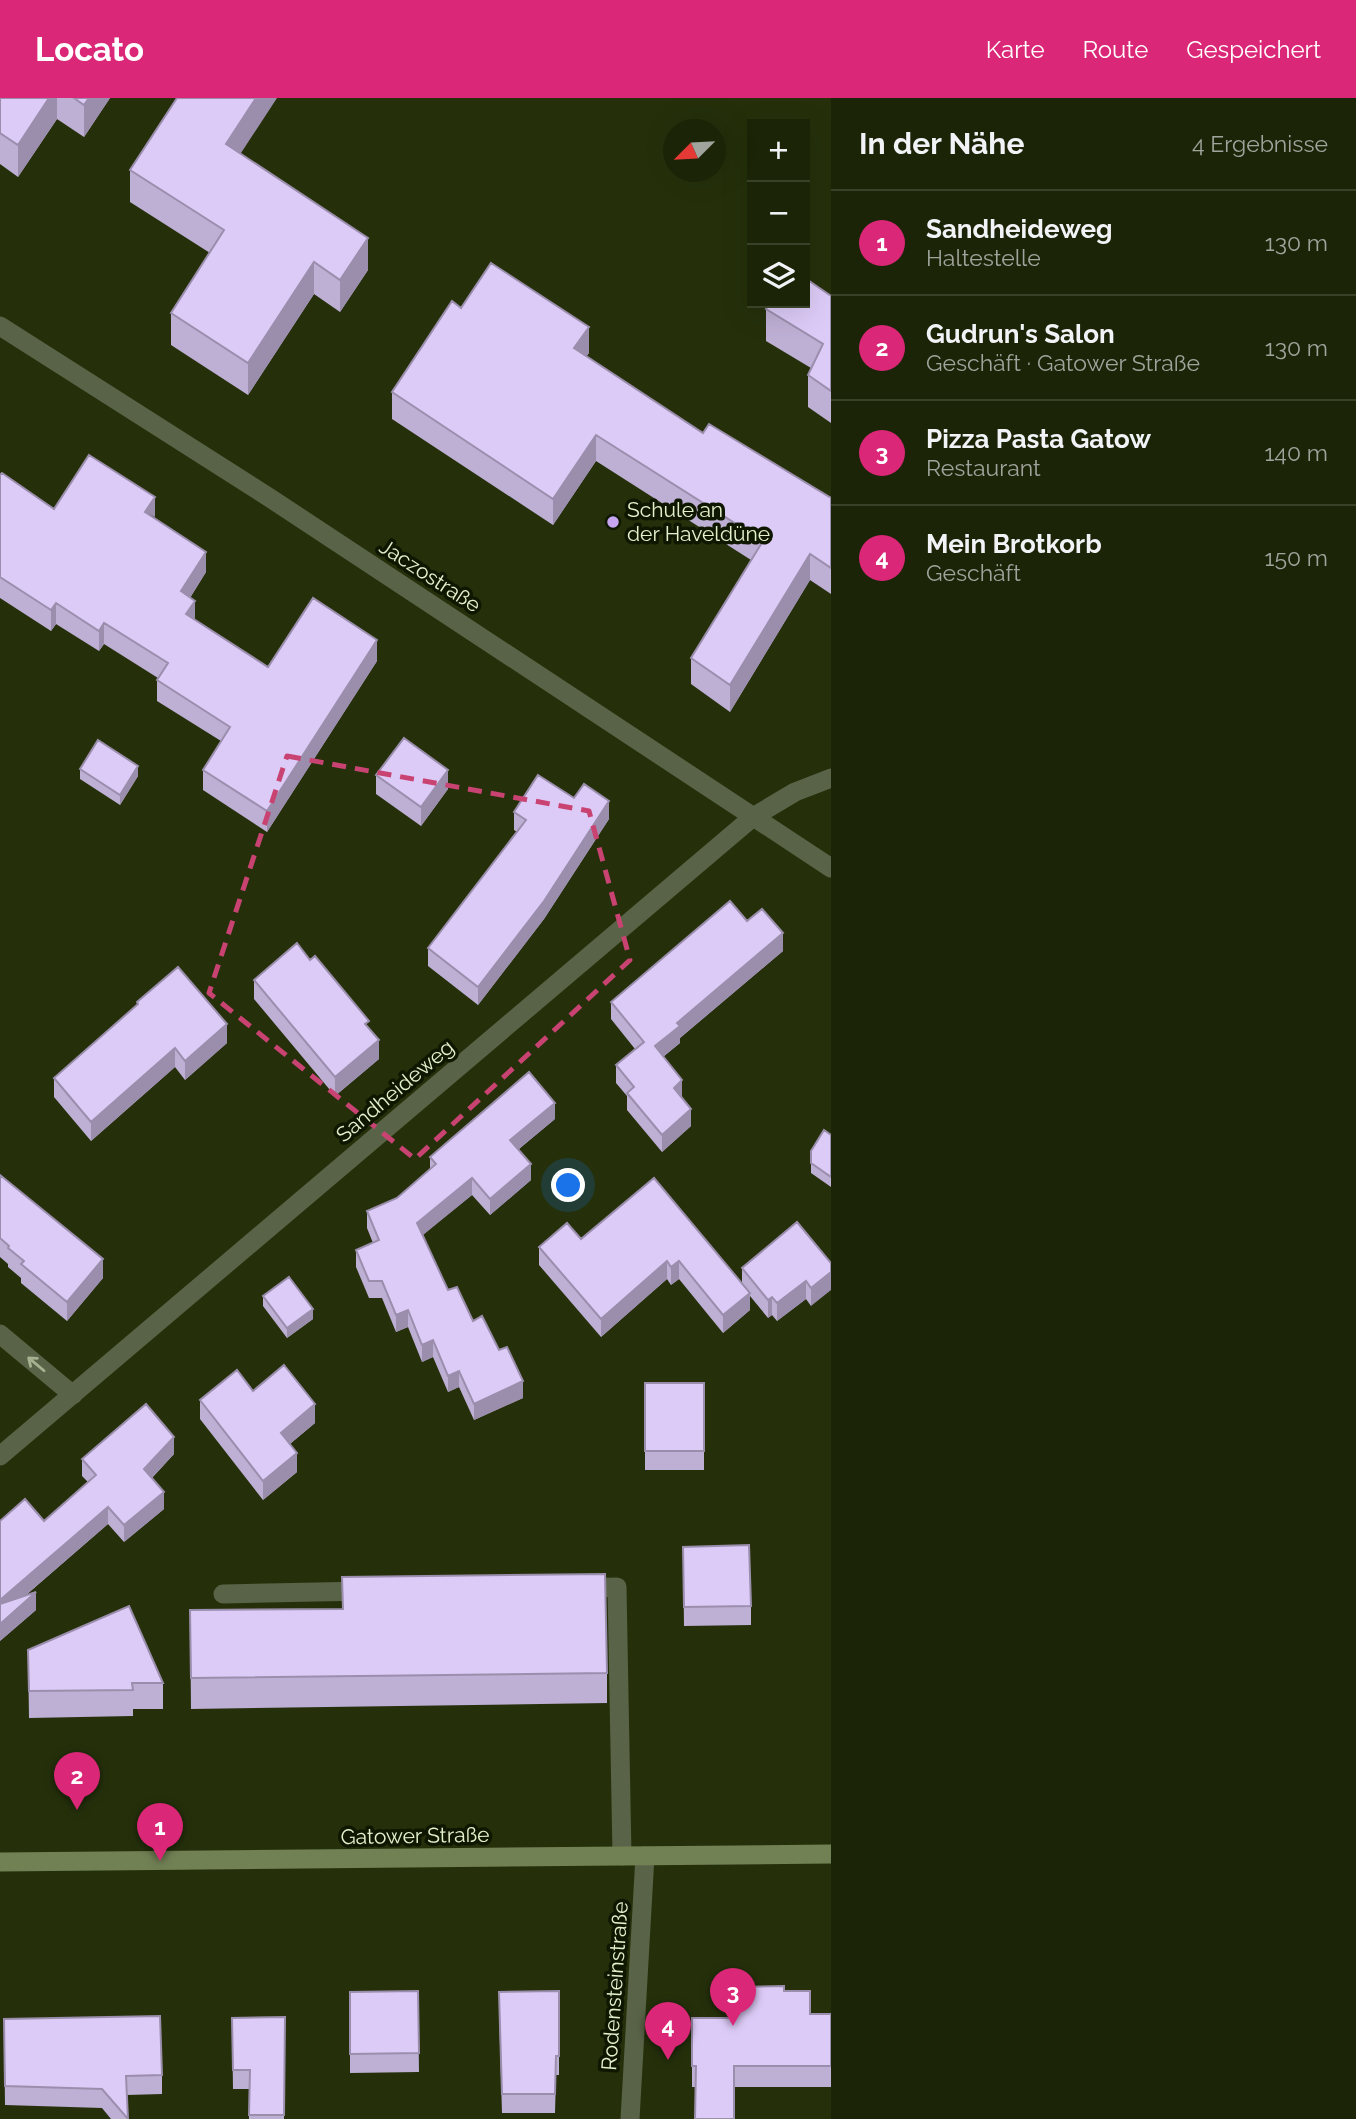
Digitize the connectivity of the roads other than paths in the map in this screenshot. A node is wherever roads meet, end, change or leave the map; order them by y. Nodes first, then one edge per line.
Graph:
1 (0, 326) edge
2 (831, 778) edge
3 (753, 817) junction
4 (831, 869) edge
5 (0, 1334) edge
6 (73, 1395) junction
7 (0, 1456) edge
8 (563, 1588) edge
9 (386, 1591) edge
10 (223, 1594) dead end
11 (831, 1854) edge
12 (622, 1856) junction
13 (645, 1856) junction
14 (0, 1862) edge
15 (629, 2119) edge

1 - 3 street, Jaczostraße
2 - 3 street, Sandheideweg
3 - 4 street, Jaczostraße
3 - 6 street, Sandheideweg
6 -> 5 street
6 - 7 street, Sandheideweg
8 - 12 street
9 - 10 street
11 - 13 main road, Gatower Straße
12 - 13 main road, Gatower Straße
12 - 14 main road, Gatower Straße
13 - 15 street, Rodensteinstraße

